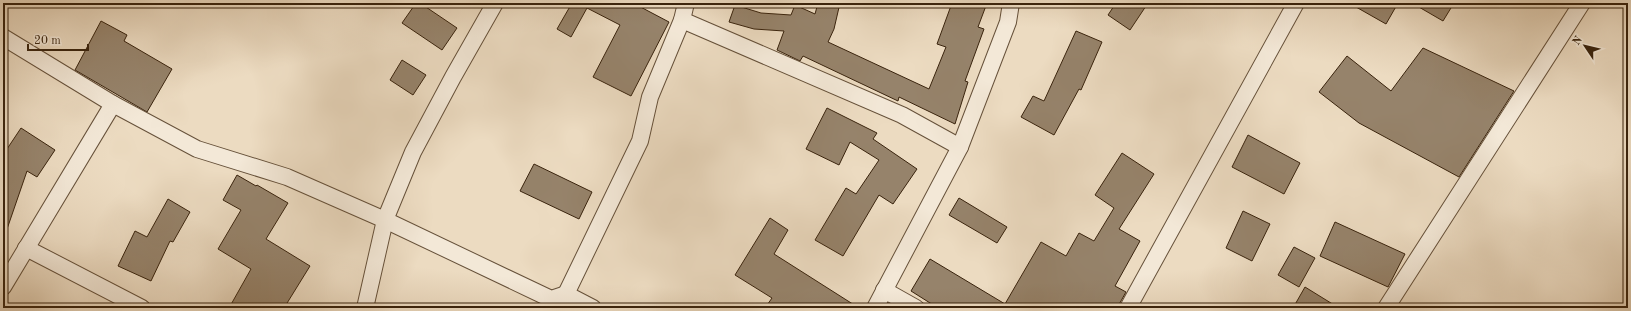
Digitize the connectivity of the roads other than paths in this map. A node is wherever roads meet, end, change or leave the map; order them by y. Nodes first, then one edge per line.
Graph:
1 (495, 3) edge
2 (686, 3) edge
3 (1011, 3) edge
4 (1296, 3) edge
5 (1582, 3) edge
6 (682, 20) junction
7 (3, 37) edge
8 (113, 104) junction
9 (960, 147) junction
10 (385, 220) junction
11 (26, 248) junction
12 (3, 287) edge
13 (884, 290) junction
14 (564, 301) edge
15 (142, 308) edge
16 (365, 308) edge
17 (593, 308) edge
18 (875, 308) edge
19 (916, 308) edge
20 (1128, 308) edge
21 (1386, 308) edge

1 - 10 street
2 - 6 street
3 - 9 street
4 - 20 street
5 - 21 street
6 - 9 street
6 - 14 street
7 - 8 street
8 - 10 street
8 - 11 street
9 - 13 street
10 - 14 street
10 - 16 street
11 - 12 street
11 - 15 street
13 - 18 street
13 - 19 street
14 - 17 street

